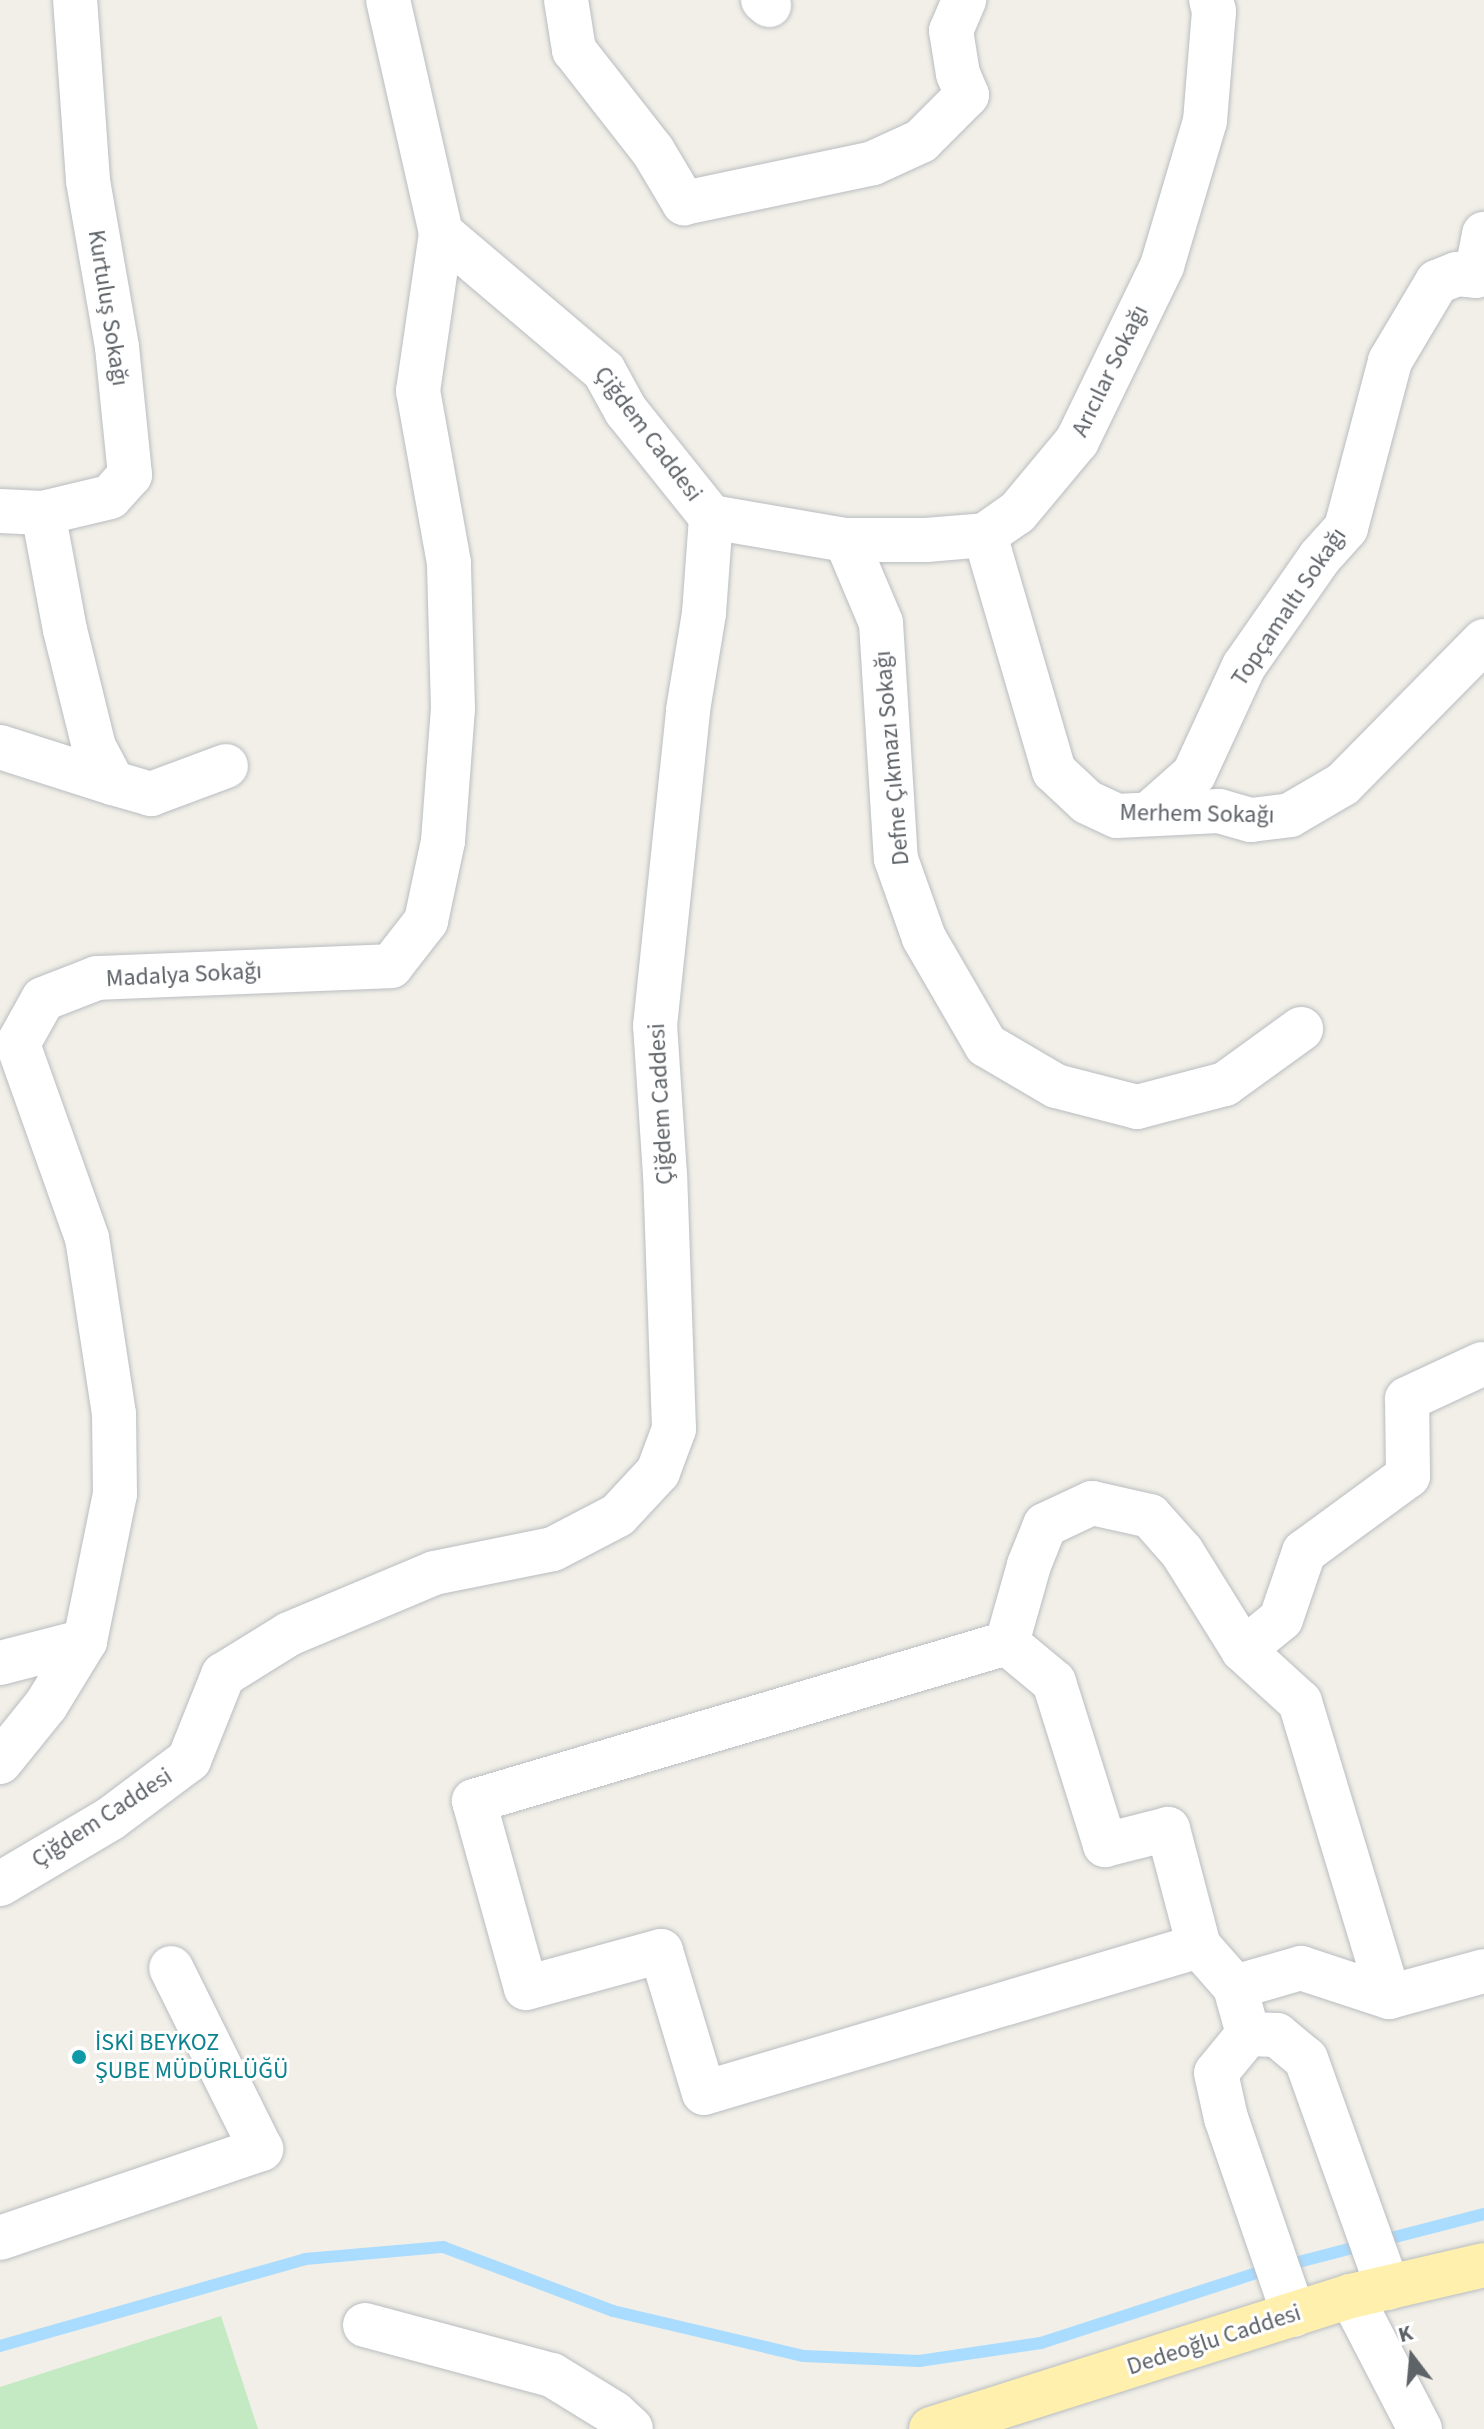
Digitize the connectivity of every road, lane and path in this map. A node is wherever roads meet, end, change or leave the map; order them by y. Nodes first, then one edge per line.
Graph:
1 (75, 0) edge
2 (388, 0) edge
3 (566, 0) edge
4 (964, 0) edge
5 (1211, 0) edge
6 (441, 233) junction
7 (1484, 234) edge
8 (0, 511) edge
9 (43, 513) junction
10 (711, 517) junction
11 (985, 535) junction
12 (846, 540) junction
13 (1484, 641) edge
14 (0, 747) edge
15 (226, 766) dead end
16 (113, 783) junction
17 (1149, 814) junction
18 (1301, 1029) dead end
19 (9, 1039) edge
20 (1482, 1364) dead end
21 (85, 1641) junction
22 (1007, 1643) junction
23 (1243, 1650) junction
24 (0, 1663) edge
25 (0, 1762) edge
26 (0, 1884) edge
27 (1199, 1946) junction
28 (171, 1968) dead end
29 (1484, 1971) edge
30 (1235, 1987) junction
31 (1389, 1997) junction
32 (1248, 2034) junction
33 (0, 2238) edge
34 (1484, 2265) edge
35 (1373, 2285) junction
36 (1291, 2304) junction
37 (365, 2325) dead end
38 (940, 2428) edge
39 (631, 2429) edge
40 (1420, 2429) edge

1 - 9 street, Kurtuluş Sokağı
2 - 6 street
3 - 4 street
5 - 11 street, Arıcılar Sokağı
6 - 10 street, Çiğdem Caddesi
6 - 19 street, Madalya Sokağı
7 - 17 street, Topçamaltı Sokağı
8 - 9 street, Kurtuluş Sokağı
9 - 16 street
10 - 12 street
10 - 26 street, Çiğdem Caddesi
11 - 12 street
11 - 17 street, Merhem Sokağı
12 - 18 street, Defne Çıkmazı Sokağı
13 - 17 street, Merhem Sokağı
14 - 16 street
15 - 16 street
19 - 21 street, Madalya Sokağı
20 - 23 street
21 - 24 street
21 - 25 street, Madalya Sokağı
22 - 23 street
22 - 27 street
22 - 27 street
23 - 31 street
27 - 30 street
28 - 33 street
29 - 31 street
30 - 31 street
30 - 32 street
32 - 35 street
32 - 36 street
34 - 35 main road, Dedeoğlu Caddesi
35 - 36 main road, Dedeoğlu Caddesi
35 - 40 street
36 - 38 main road, Dedeoğlu Caddesi
37 - 39 street

